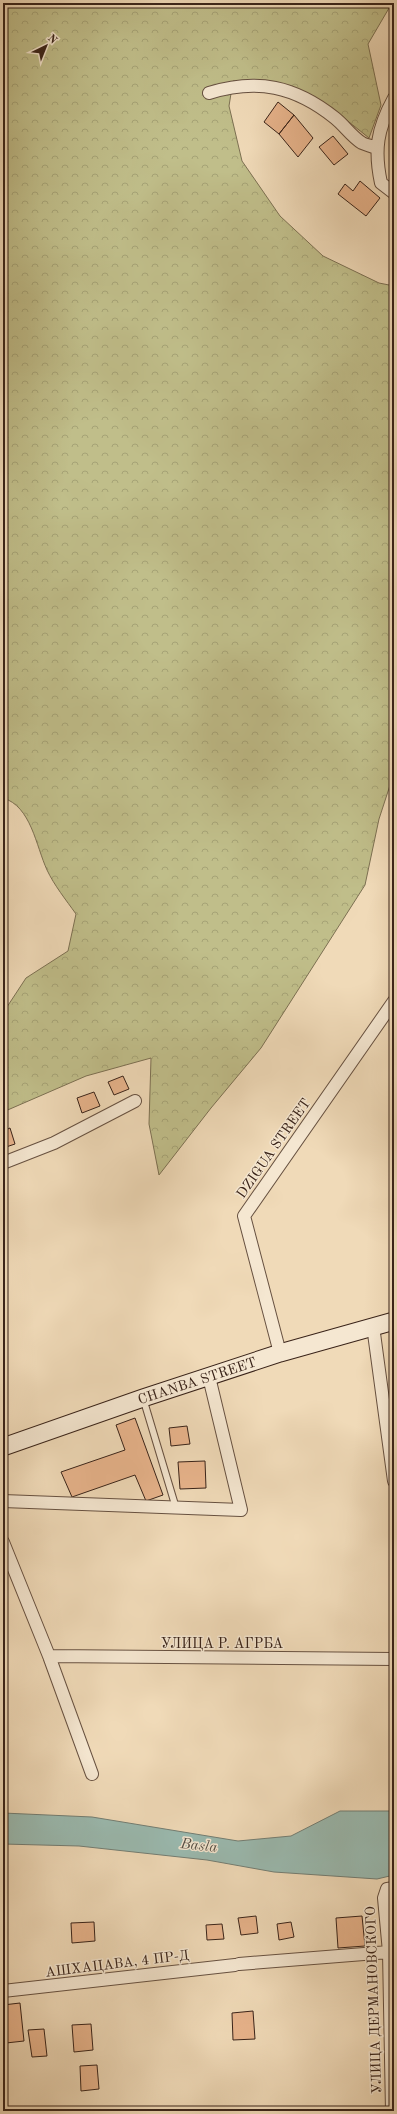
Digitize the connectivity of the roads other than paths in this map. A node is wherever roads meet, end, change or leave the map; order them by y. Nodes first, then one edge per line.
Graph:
1 (208, 93) dead end
2 (394, 98) edge
3 (376, 148) junction
4 (394, 193) edge
5 (394, 1001) edge
6 (135, 1101) dead end
7 (3, 1163) edge
8 (394, 1321) edge
9 (373, 1326) junction
10 (280, 1353) junction
11 (208, 1377) junction
12 (143, 1398) junction
13 (3, 1447) edge
14 (394, 1481) edge
15 (3, 1501) edge
16 (176, 1508) junction
17 (3, 1542) edge
18 (49, 1656) junction
19 (394, 1659) edge
20 (92, 1774) dead end
21 (391, 1888) edge
22 (389, 1952) junction
23 (3, 1991) edge
24 (392, 2010) edge
25 (392, 2111) edge

1 - 3 street
2 - 3 street
3 - 4 street
5 - 10 street, DZIGUA STREET
6 - 7 street
8 - 9 street, CHANBA STREET
9 - 10 street, CHANBA STREET
9 - 14 street
10 - 11 street, CHANBA STREET
11 - 12 street, CHANBA STREET
11 - 16 street
12 - 13 street, CHANBA STREET
12 - 16 lane
15 - 16 street
17 - 18 street
18 - 19 street, УЛИЦА Р. АГРБА
18 - 20 street
21 - 22 street, УЛИЦА ДЕРМАНОВСКОГО
22 - 23 street, АШХАЦАВА, 4 ПР-Д
22 - 24 street, УЛИЦА ДЕРМАНОВСКОГО
24 - 25 street, УЛИЦА ДЕРМАНОВСКОГО

